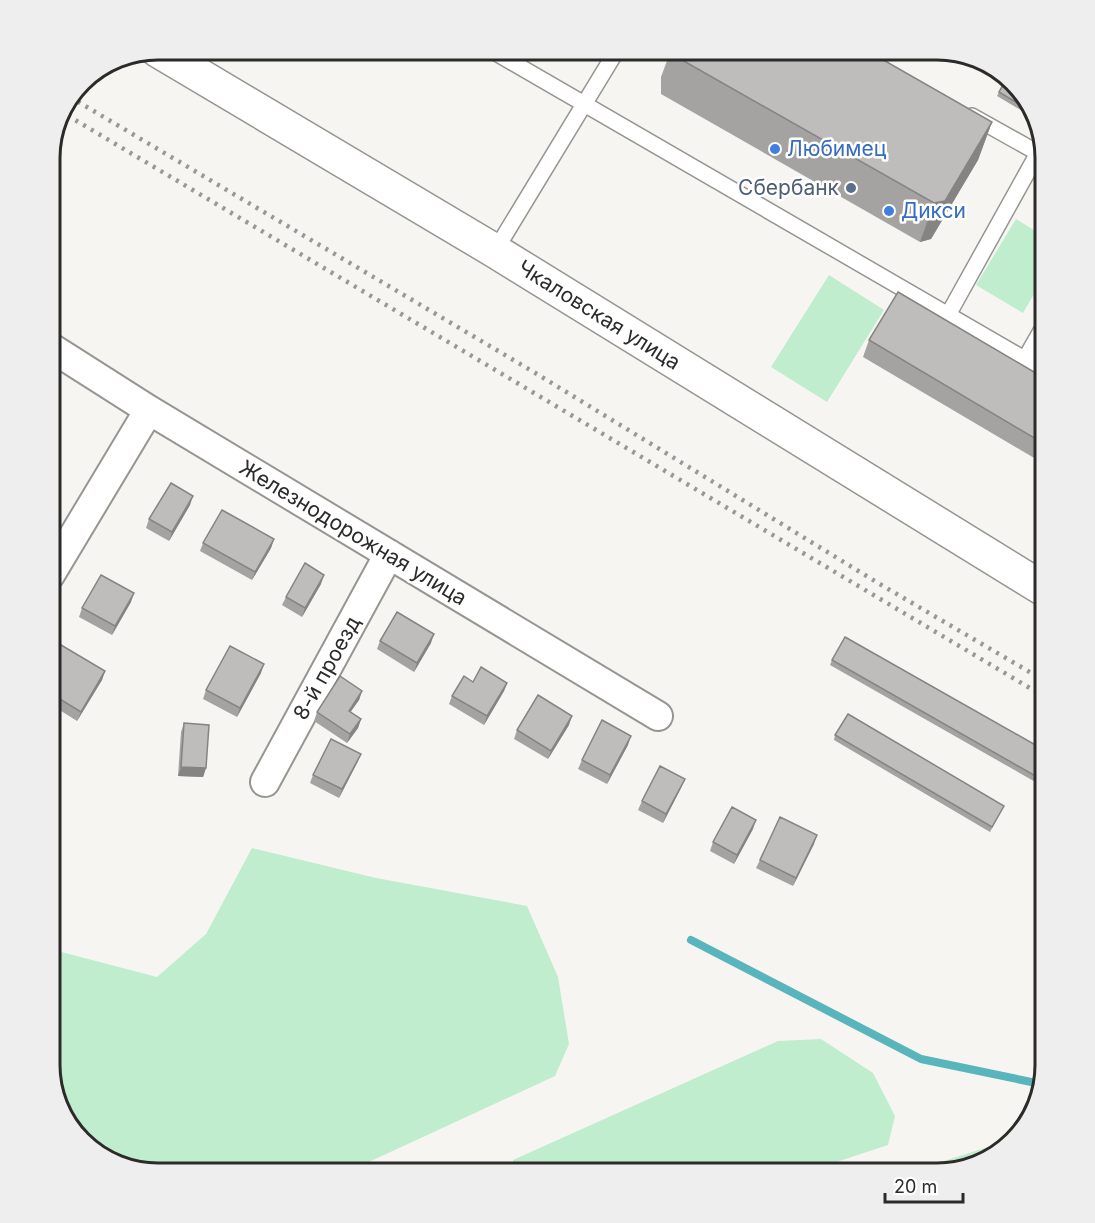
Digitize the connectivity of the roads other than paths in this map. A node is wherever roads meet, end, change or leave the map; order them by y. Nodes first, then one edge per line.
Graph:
1 (175, 60) edge
2 (508, 60) edge
3 (611, 60) edge
4 (585, 105) junction
5 (962, 110) edge
6 (1034, 151) edge
7 (1035, 167) edge
8 (495, 251) junction
9 (948, 315) junction
10 (1035, 342) edge
11 (60, 354) edge
12 (1025, 359) junction
13 (1035, 365) edge
14 (148, 410) junction
15 (389, 554) junction
16 (60, 559) edge
17 (1035, 584) edge
18 (658, 716) dead end
19 (266, 782) dead end

1 - 8 street, Чкаловская улица
2 - 4 lane
3 - 4 lane
4 - 8 lane
4 - 9 lane
5 - 6 lane
7 - 9 lane
8 - 17 street, Чкаловская улица
9 - 12 lane
10 - 12 lane
11 - 14 street, Железнодорожная улица
12 - 13 lane
14 - 15 street, Железнодорожная улица
14 - 16 street
15 - 18 street, Железнодорожная улица
15 - 19 street, 8-й проезд

